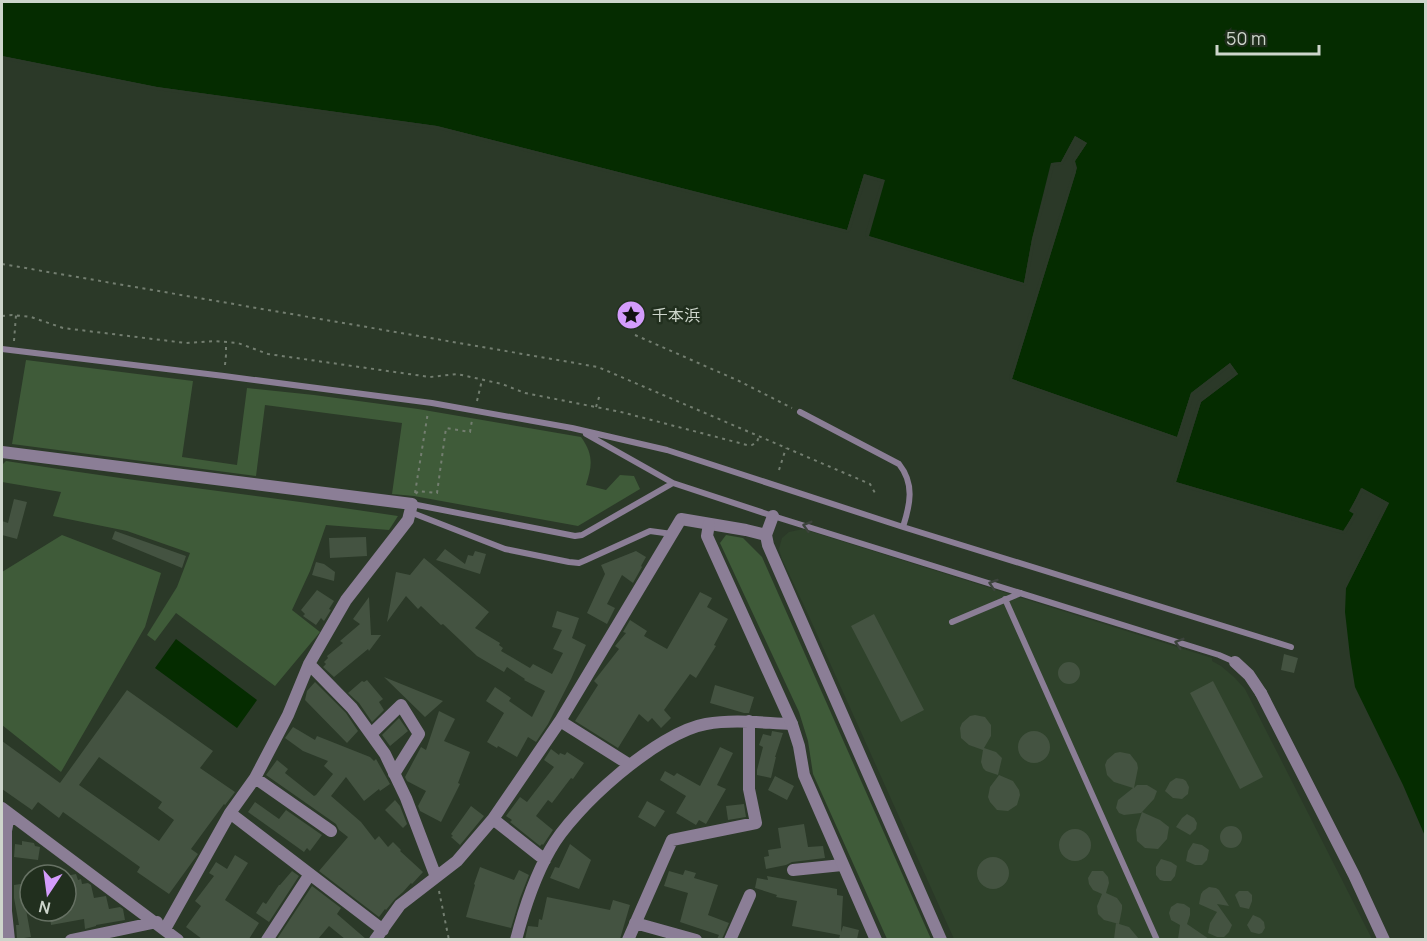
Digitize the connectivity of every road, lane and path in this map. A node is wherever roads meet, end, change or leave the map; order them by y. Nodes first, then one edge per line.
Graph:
1 (2, 264) edge
2 (2, 315) edge
3 (16, 315) junction
4 (635, 335) dead end
5 (14, 341) dead end
6 (226, 342) junction
7 (2, 349) edge
8 (224, 368) dead end
9 (482, 379) junction
10 (600, 394) dead end
11 (477, 401) dead end
12 (429, 403) junction
13 (596, 407) junction
14 (800, 412) joint
15 (473, 418) dead end
16 (572, 428) junction
17 (759, 436) junction
18 (786, 448) junction
19 (2, 452) edge
20 (779, 470) dead end
21 (673, 483) junction
22 (875, 493) dead end
23 (411, 508) junction
24 (773, 516) junction
25 (709, 524) junction
26 (903, 527) junction
27 (672, 534) junction
28 (766, 535) junction
29 (1021, 593) junction
30 (1005, 599) junction
31 (952, 622) dead end
32 (1291, 647) dead end
33 (1235, 662) joint
34 (309, 664) junction
35 (749, 721) junction
36 (560, 722) junction
37 (792, 724) junction
38 (371, 734) junction
39 (630, 765) junction
40 (394, 774) junction
41 (255, 778) junction
42 (5, 811) edge
43 (230, 813) junction
44 (493, 819) junction
45 (4, 831) edge
46 (331, 831) dead end
47 (545, 860) junction
48 (842, 865) junction
49 (793, 870) dead end
50 (310, 874) junction
51 (436, 877) junction
52 (750, 895) dead end
53 (4, 911) edge
54 (635, 923) junction
55 (169, 933) edge
56 (379, 935) edge
57 (9, 939) edge
58 (71, 939) edge
59 (267, 939) edge
60 (449, 939) edge
61 (516, 939) edge
62 (628, 939) edge
63 (696, 939) edge
64 (730, 939) edge
65 (876, 939) edge
66 (941, 939) edge
67 (1157, 939) edge
68 (1384, 939) edge

1 - 17 path
2 - 3 path
3 - 5 path
3 - 6 path
4 - 14 path
6 - 8 path
6 - 9 path
7 - 12 lane
9 - 11 path
9 - 13 path
10 - 13 path
12 - 15 path
12 - 16 lane
13 - 17 path
14 - 26 lane
16 - 21 lane
16 - 26 lane
17 - 18 path
18 - 20 path
18 - 22 path
19 - 23 street
21 - 23 lane
21 - 24 lane
23 - 27 lane
23 - 34 street
24 - 28 street
29 -> 24 lane
25 - 27 street
25 - 28 street
25 - 37 street
26 - 32 lane
27 - 36 street
28 - 66 street
29 - 30 lane
33 -> 29 lane
30 - 31 lane
30 - 67 lane
33 - 68 street
34 - 38 street
34 - 41 street
35 - 37 street
35 - 39 street
35 - 54 street
36 - 39 street
36 - 44 street
37 - 48 street
38 - 40 street
38 - 40 street
39 - 47 street
40 - 51 street
41 - 43 street
41 - 46 street
42 - 45 street
42 - 55 street
43 - 50 street
43 - 55 street
44 - 47 street
44 - 51 street
45 - 53 street
47 - 61 street
48 - 49 street
48 - 65 street
50 - 56 street
50 - 59 street
51 - 56 street
51 - 60 path
52 - 64 street
53 - 57 street
54 - 62 street
54 - 63 street
55 - 58 street

